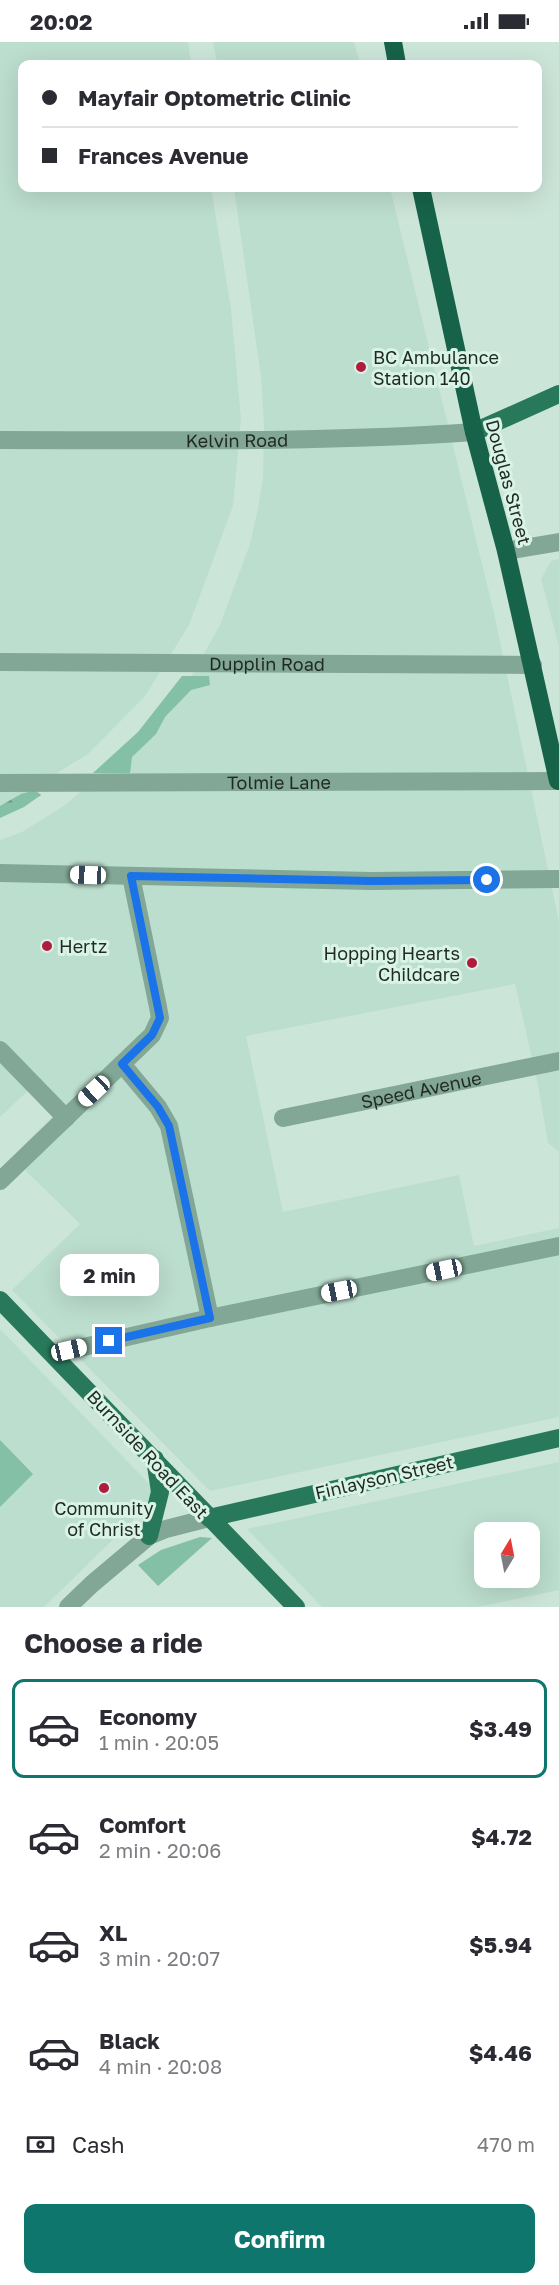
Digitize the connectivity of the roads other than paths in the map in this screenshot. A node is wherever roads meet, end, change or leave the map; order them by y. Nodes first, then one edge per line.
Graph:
1 (393, 42) edge
2 (396, 60) edge
3 (423, 192) edge
4 (559, 394) edge
5 (474, 432) junction
6 (0, 440) edge
7 (559, 542) edge
8 (506, 551) junction
9 (0, 662) edge
10 (533, 665) junction
11 (0, 783) edge
12 (559, 783) edge
13 (0, 873) edge
14 (131, 876) junction
15 (559, 879) edge
16 (0, 1050) edge
17 (559, 1061) edge
18 (122, 1064) junction
19 (66, 1118) junction
20 (283, 1118) dead end
21 (0, 1181) edge
22 (559, 1246) edge
23 (0, 1300) edge
24 (210, 1318) junction
25 (53, 1354) junction
26 (559, 1438) edge
27 (155, 1459) junction
28 (209, 1518) junction
29 (149, 1536) junction
30 (68, 1607) edge
31 (296, 1607) edge

1 - 2 highway
3 - 5 highway, Douglas Street
4 - 5 main road
5 - 6 street, Kelvin Road
5 - 8 highway, Douglas Street
7 - 8 street
8 - 10 highway, Douglas Street
9 - 10 street, Dupplin Road
10 - 12 highway, Douglas Street
11 - 12 street, Tolmie Lane
13 - 14 street
14 - 15 street
14 - 18 street
16 - 19 street
17 - 20 street, Speed Avenue
18 - 19 street
18 - 24 street
19 - 21 street
22 - 24 street
23 - 25 main road, Burnside Road East
24 - 25 street
25 - 27 main road, Burnside Road East
26 - 28 main road, Finlayson Street
27 - 28 main road, Burnside Road East
27 - 29 main road
28 - 29 street
28 - 31 main road, Burnside Road East
29 - 30 street

